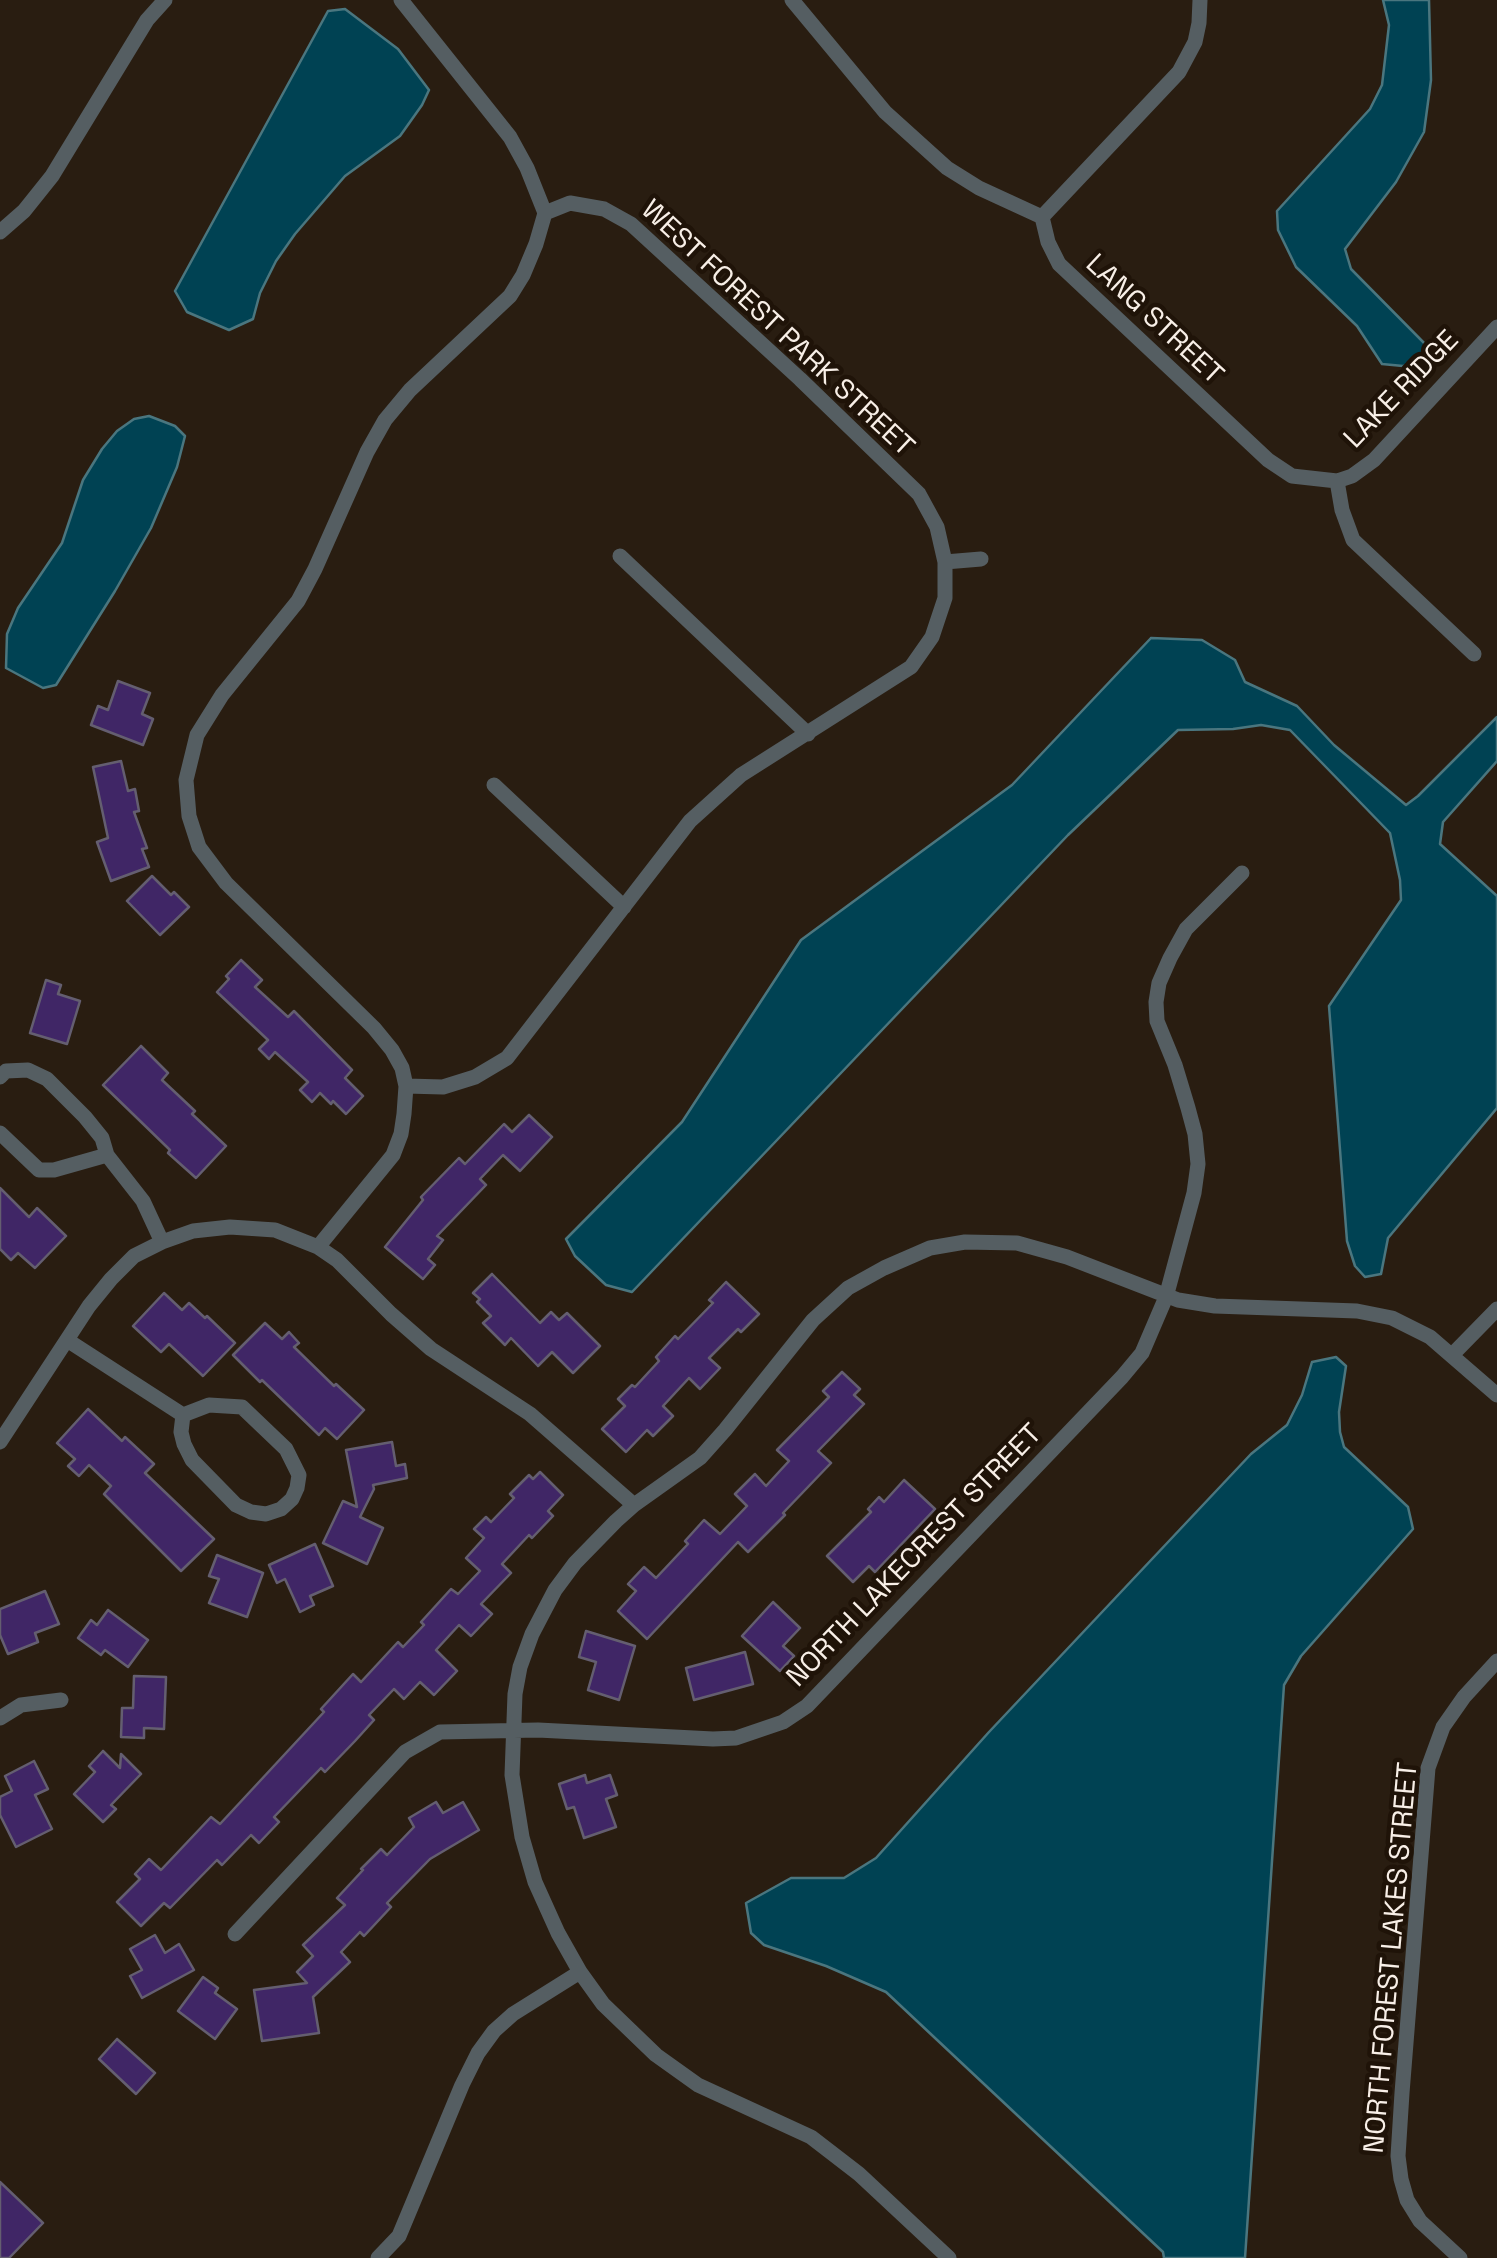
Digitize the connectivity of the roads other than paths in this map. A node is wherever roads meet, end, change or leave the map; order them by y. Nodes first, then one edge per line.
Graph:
1 (164, 0) edge
2 (400, 0) edge
3 (792, 0) edge
4 (1200, 0) edge
5 (545, 213) junction
6 (1042, 217) junction
7 (0, 232) edge
8 (1497, 328) edge
9 (1338, 481) junction
10 (620, 556) dead end
11 (981, 559) dead end
12 (944, 562) junction
13 (1474, 654) dead end
14 (808, 734) junction
15 (494, 785) dead end
16 (1242, 872) dead end
17 (624, 907) junction
18 (0, 1077) edge
19 (406, 1086) junction
20 (0, 1133) edge
21 (107, 1155) junction
22 (162, 1242) junction
23 (318, 1247) junction
24 (1166, 1297) junction
25 (1497, 1309) edge
26 (67, 1340) junction
27 (1453, 1354) junction
28 (1497, 1395) edge
29 (183, 1415) junction
30 (0, 1442) edge
31 (634, 1505) junction
32 (1497, 1660) edge
33 (61, 1700) dead end
34 (0, 1718) edge
35 (513, 1732) junction
36 (235, 1934) dead end
37 (580, 1972) junction
38 (378, 2258) edge
39 (949, 2258) edge
40 (1460, 2258) edge

1 - 7 street
2 - 5 street
3 - 6 street
4 - 6 street
5 - 12 street, WEST FOREST PARK STREET
5 - 19 street
6 - 9 street, LANG STREET
8 - 9 street, LAKE RIDGE
9 - 13 street
10 - 14 street
11 - 12 street
12 - 14 street
14 - 17 street
15 - 17 street
16 - 24 street, NORTH LAKECREST STREET
17 - 19 street
18 - 21 street
19 - 23 street
20 - 21 street
21 - 22 street
22 - 23 street
22 - 26 street
23 - 31 street
24 - 27 street
24 - 31 street
24 - 35 street, NORTH LAKECREST STREET
25 - 27 street
26 - 29 street
26 - 30 street
27 - 28 street
29 - 29 street
31 - 35 street
32 - 40 street, NORTH FOREST LAKES STREET
33 - 34 street
35 - 36 street, NORTH LAKECREST STREET
35 - 37 street
37 - 38 street
37 - 39 street

